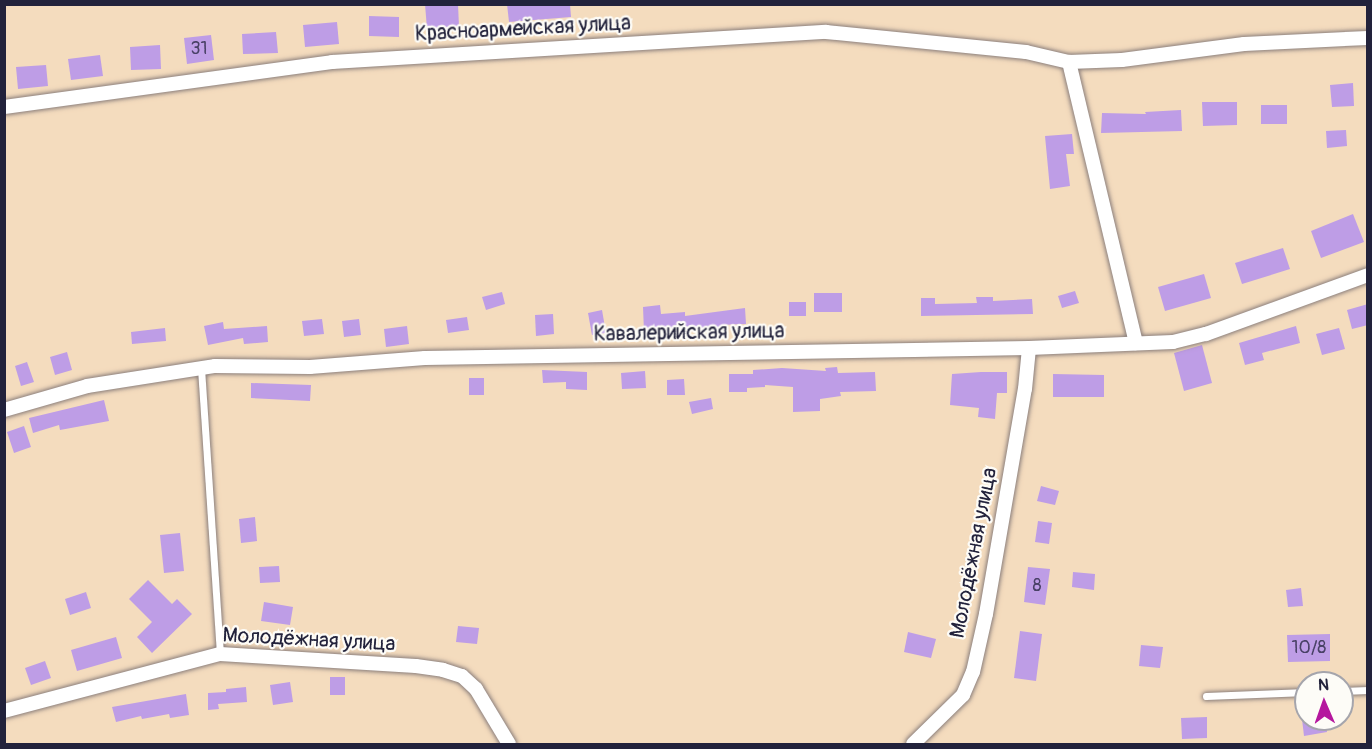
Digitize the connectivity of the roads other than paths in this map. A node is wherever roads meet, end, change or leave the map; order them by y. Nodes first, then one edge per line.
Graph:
1 (1368, 38) edge
2 (1069, 62) junction
3 (4, 107) edge
4 (1368, 275) edge
5 (1136, 343) junction
6 (1029, 348) junction
7 (201, 368) junction
8 (4, 410) edge
9 (220, 654) junction
10 (1294, 693) edge
11 (1206, 696) dead end
12 (4, 711) edge
13 (509, 744) edge
14 (913, 744) edge

1 - 2 street, Красноармейская улица
2 - 3 street, Красноармейская улица
2 - 5 street
4 - 5 street, Кавалерийская улица
5 - 6 street, Кавалерийская улица
6 - 7 street, Кавалерийская улица
6 - 14 street, Молодёжная улица
7 - 8 street, Кавалерийская улица
7 - 9 lane
9 - 12 street, Молодёжная улица
9 - 13 street, Молодёжная улица
10 - 11 lane

